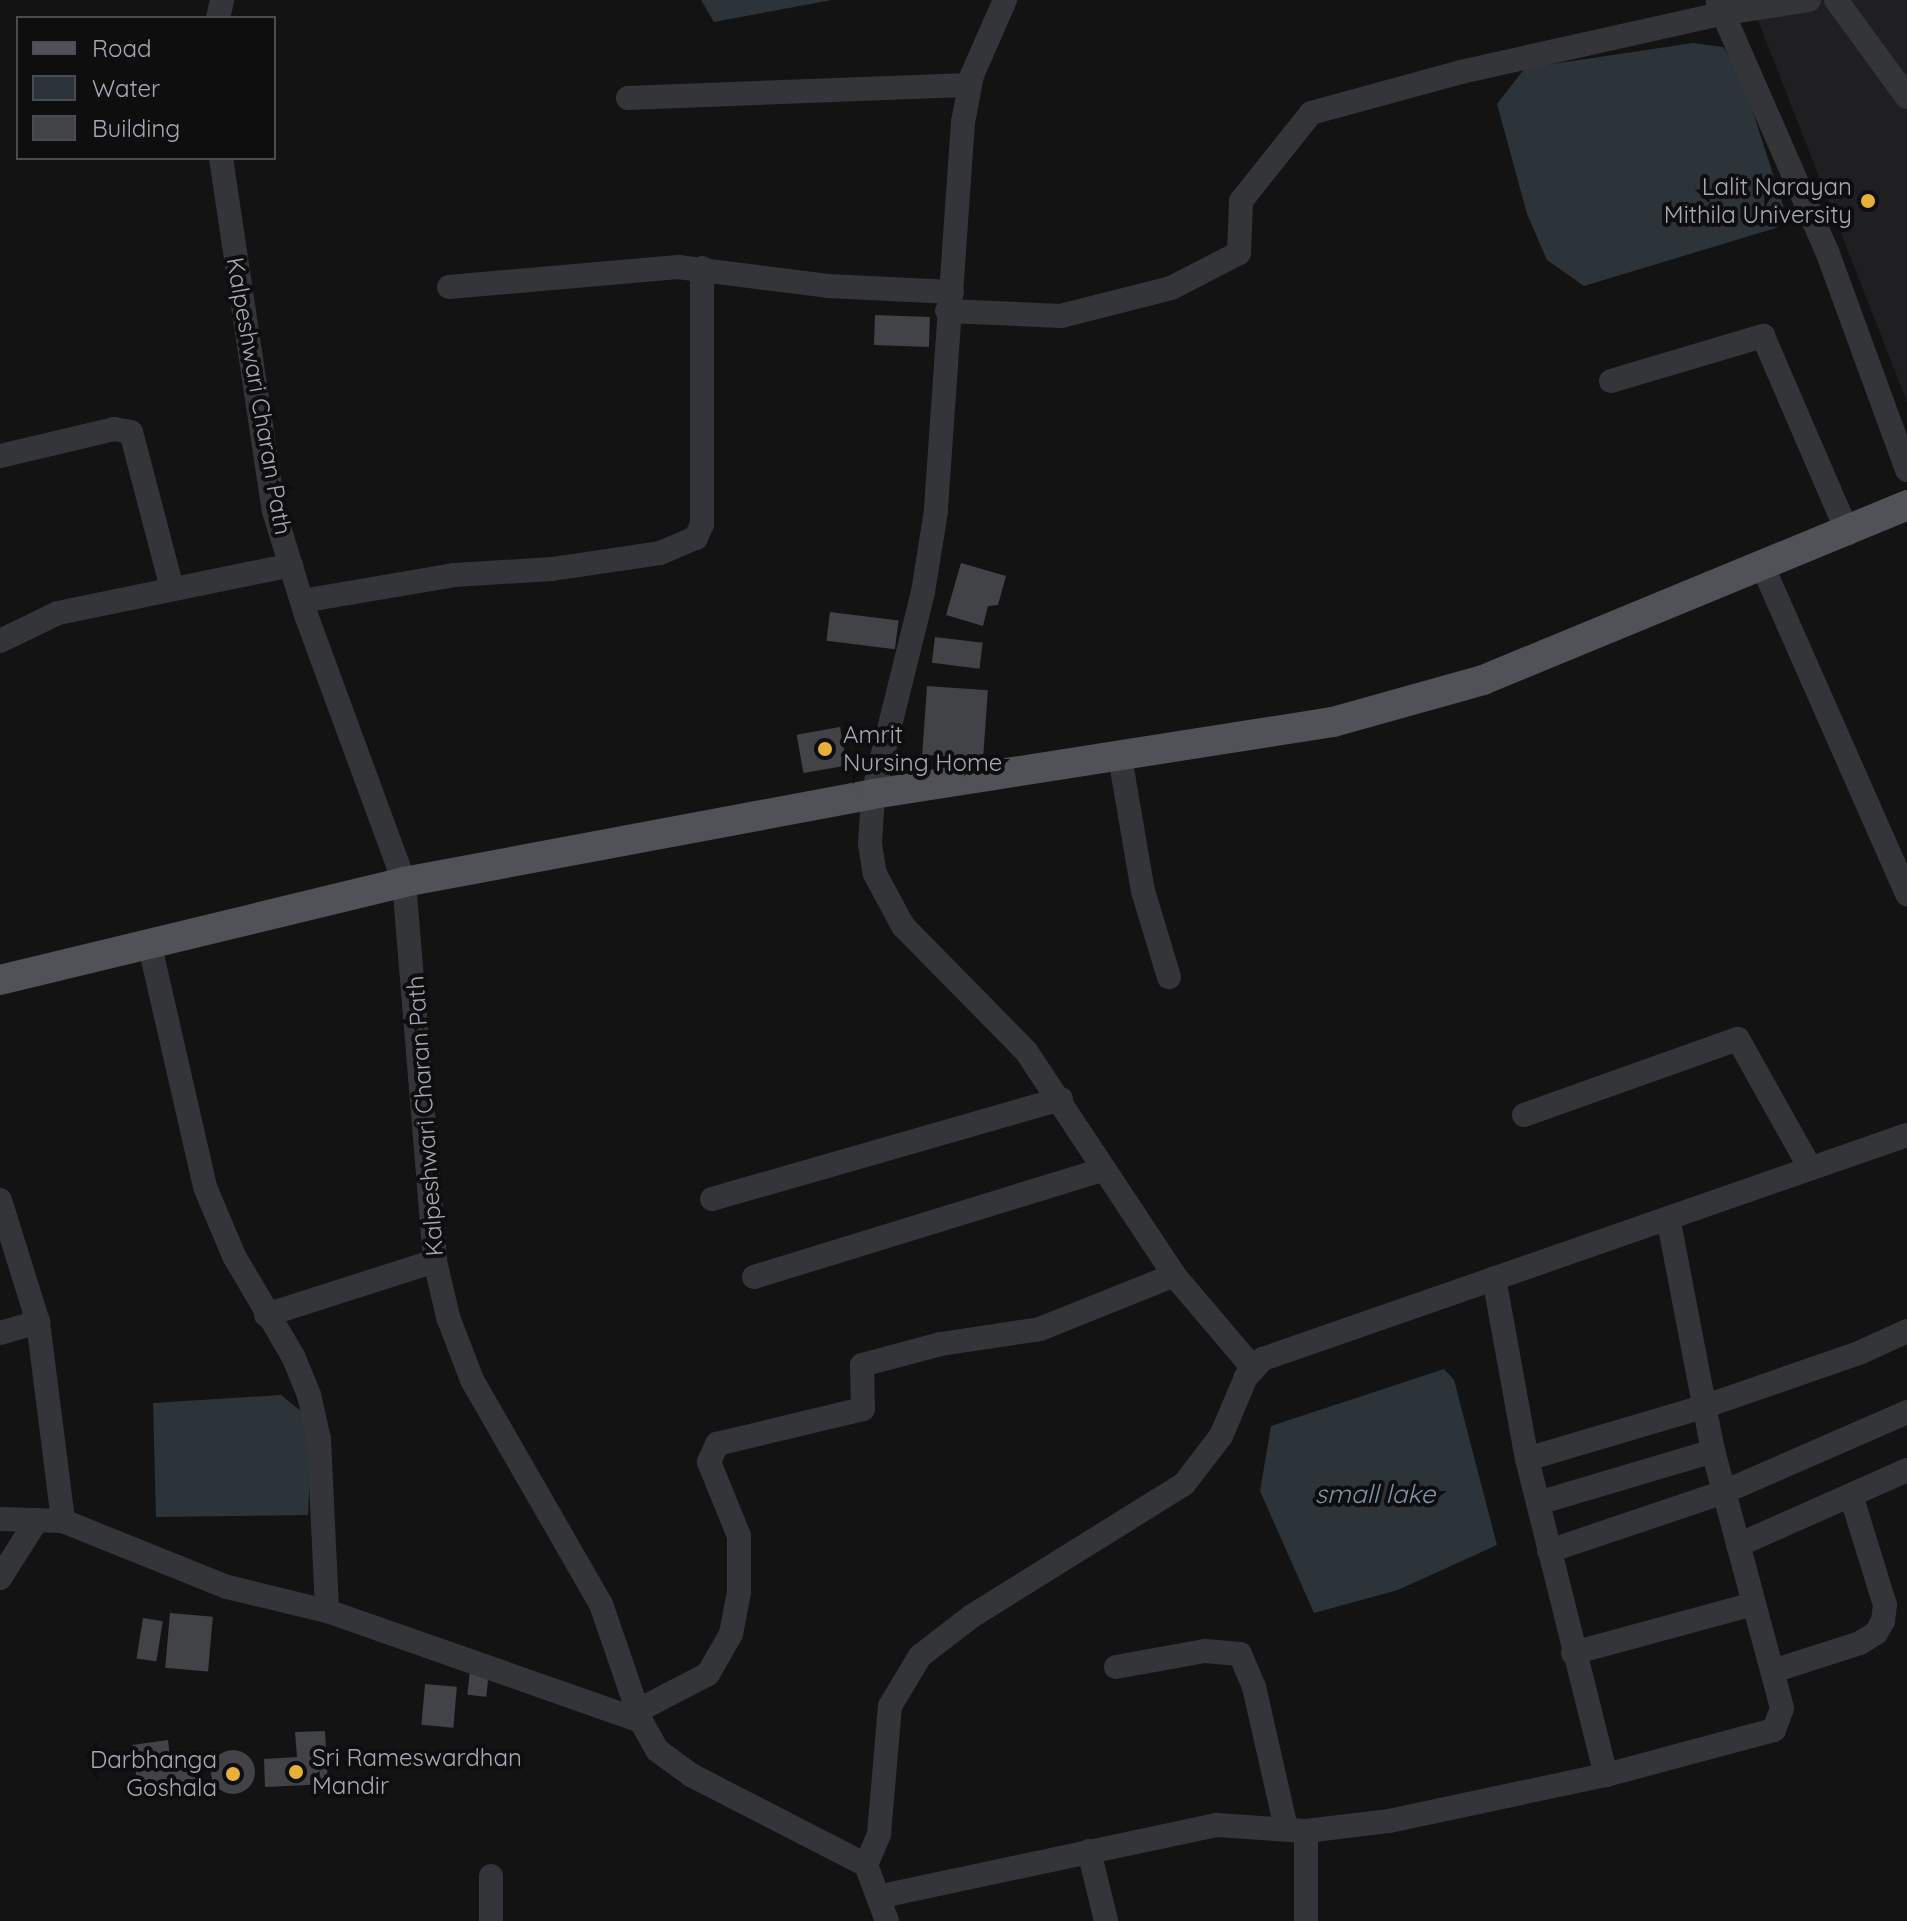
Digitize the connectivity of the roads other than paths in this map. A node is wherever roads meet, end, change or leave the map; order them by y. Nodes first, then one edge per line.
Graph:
1 (1005, 0) edge
2 (1809, 0) edge
3 (1836, 0) edge
4 (1721, 6) edge
5 (970, 85) junction
6 (1907, 97) edge
7 (628, 98) dead end
8 (221, 160) edge
9 (702, 268) junction
10 (449, 287) dead end
11 (950, 301) junction
12 (1611, 381) dead end
13 (0, 456) edge
14 (1907, 470) edge
15 (1907, 505) edge
16 (1848, 533) junction
17 (291, 565) junction
18 (1762, 565) junction
19 (172, 588) junction
20 (302, 601) junction
21 (3, 632) edge
22 (1120, 757) junction
23 (873, 794) junction
24 (404, 882) junction
25 (1907, 894) edge
26 (149, 942) junction
27 (1169, 977) dead end
28 (0, 980) edge
29 (1061, 1099) junction
30 (1524, 1115) dead end
31 (1907, 1135) edge
32 (1810, 1168) junction
33 (1104, 1169) junction
34 (712, 1199) dead end
35 (0, 1200) edge
36 (1668, 1218) junction
37 (435, 1261) junction
38 (1174, 1275) junction
39 (754, 1277) dead end
40 (1494, 1278) junction
41 (266, 1315) junction
42 (38, 1322) junction
43 (1907, 1331) edge
44 (0, 1333) edge
45 (1253, 1368) junction
46 (1703, 1407) junction
47 (1907, 1412) edge
48 (1713, 1451) junction
49 (1527, 1459) junction
50 (1907, 1470) edge
51 (1724, 1492) junction
52 (1851, 1495) junction
53 (1538, 1503) junction
54 (0, 1519) edge
55 (37, 1520) junction
56 (63, 1521) junction
57 (1738, 1545) junction
58 (1549, 1551) junction
59 (0, 1578) edge
60 (1753, 1604) junction
61 (327, 1611) junction
62 (1573, 1653) junction
63 (1116, 1667) dead end
64 (1773, 1671) junction
65 (639, 1716) junction
66 (1606, 1775) junction
67 (1296, 1829) junction
68 (1089, 1851) junction
69 (866, 1865) junction
70 (491, 1876) dead end
71 (882, 1896) junction
72 (491, 1921) edge
73 (887, 1921) edge
74 (1106, 1921) edge
75 (1306, 1921) edge

1 - 5 street
2 - 4 street
3 - 6 street
4 - 11 street
4 - 14 street
5 - 7 street
5 - 11 street
8 - 17 street, Kalpeshwari Charan Path
9 - 10 street
9 - 11 street
9 - 20 street
11 - 23 street
12 - 16 street
13 - 19 street
15 - 16 main road
16 - 18 main road
17 - 19 street
17 - 20 street, Kalpeshwari Charan Path
18 - 22 main road
18 - 25 street
19 - 21 street
20 - 24 street, Kalpeshwari Charan Path
22 - 23 main road
22 - 27 street
23 - 24 main road
23 - 29 street
24 - 26 main road
24 - 37 street, Kalpeshwari Charan Path
26 - 28 main road
26 - 41 street
29 - 33 street
29 - 34 street
30 - 32 street
31 - 32 street
32 - 36 street
33 - 38 street
33 - 39 street
35 - 42 street
36 - 40 street
36 - 46 street
37 - 41 street
37 - 65 street, Kalpeshwari Charan Path
38 - 45 street
38 - 65 street
40 - 45 street
40 - 49 street
41 - 61 street
42 - 44 street
42 - 56 street
43 - 46 street
45 - 69 street
46 - 48 street
46 - 49 street
47 - 51 street
48 - 51 street
48 - 53 street
49 - 53 street
50 - 52 street
51 - 57 street
51 - 58 street
52 - 57 street
52 - 64 street
53 - 58 street
54 - 55 street
55 - 56 street
55 - 59 street
56 - 61 street
57 - 60 street
58 - 62 street
60 - 62 street
60 - 64 street
61 - 65 street
62 - 66 street
63 - 67 street
64 - 66 street
65 - 69 street, Kalpeshwari Charan Path
66 - 67 street
67 - 68 street
67 - 75 street
68 - 71 street
68 - 74 street
69 - 71 street
70 - 72 street
71 - 73 street

